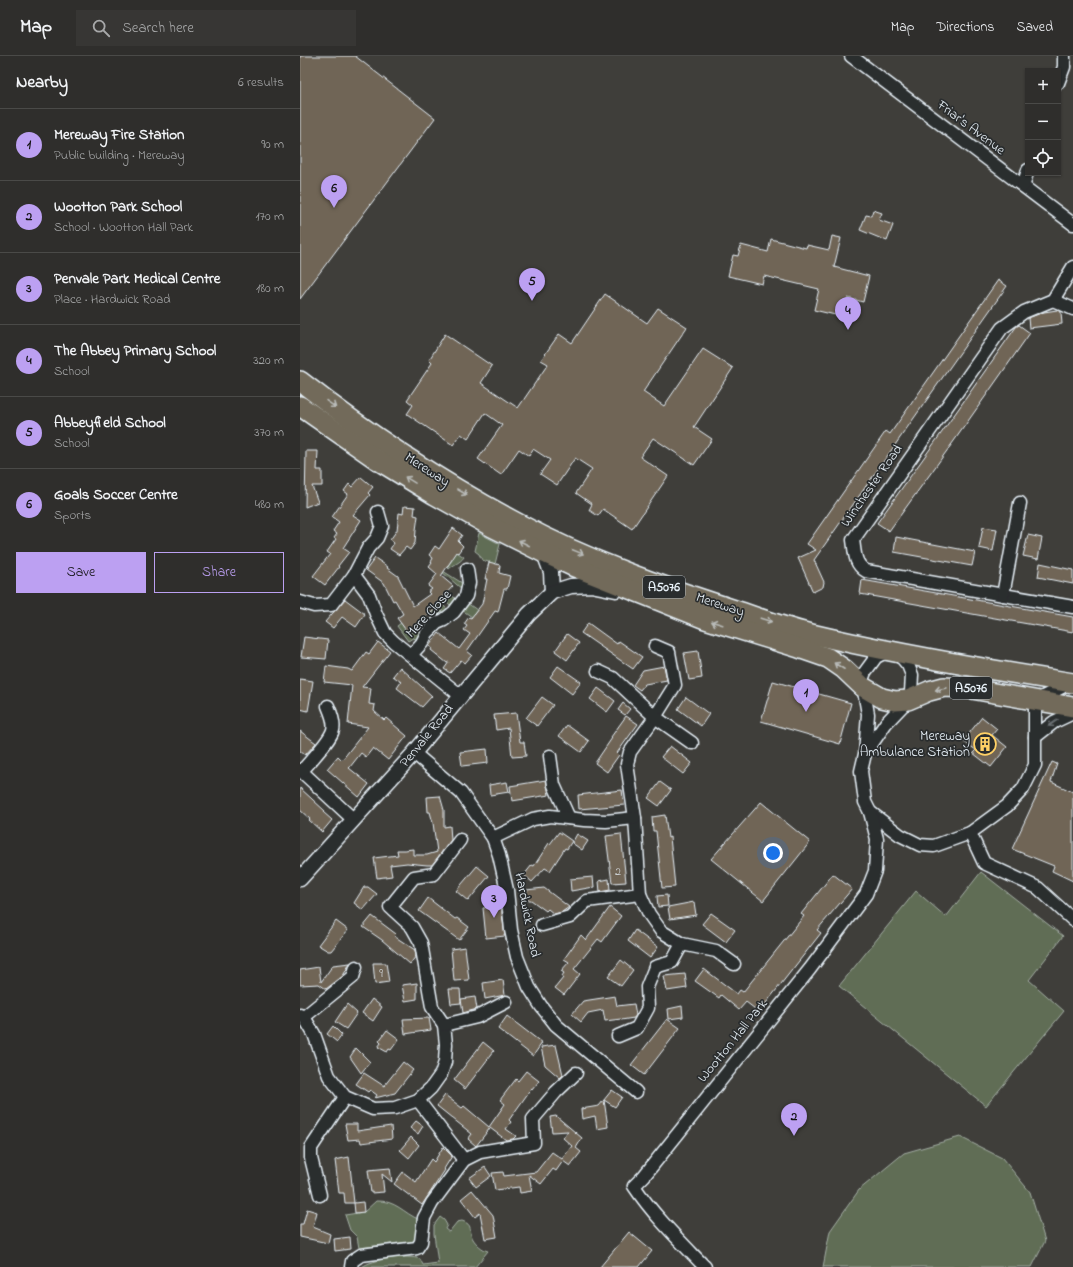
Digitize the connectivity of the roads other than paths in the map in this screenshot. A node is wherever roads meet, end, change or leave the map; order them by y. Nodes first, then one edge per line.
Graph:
1 (851, 56) edge
2 (1064, 56) edge
3 (1061, 75) edge
4 (1026, 176) edge
5 (1023, 186) junction
6 (1073, 224) edge
7 (1073, 267) edge
8 (1053, 300) junction
9 (1073, 309) edge
10 (300, 381) edge
11 (300, 406) edge
12 (1020, 503) dead end
13 (378, 512) dead end
14 (544, 553) junction
15 (467, 569) dead end
16 (354, 575) junction
17 (552, 592) junction
18 (1003, 595) junction
19 (657, 600) junction
20 (300, 602) edge
21 (1073, 607) edge
22 (656, 646) dead end
23 (892, 652) junction
24 (411, 655) junction
25 (598, 671) dead end
26 (1072, 683) edge
27 (863, 688) junction
28 (461, 696) junction
29 (908, 700) junction
30 (1035, 700) junction
31 (328, 706) dead end
32 (1073, 707) edge
33 (1073, 713) edge
34 (655, 717) junction
35 (1035, 737) junction
36 (692, 743) dead end
37 (414, 753) junction
38 (865, 754) junction
39 (550, 756) dead end
40 (301, 770) edge
41 (870, 812) junction
42 (569, 818) junction
43 (634, 818) junction
44 (354, 820) junction
45 (970, 833) junction
46 (492, 838) junction
47 (460, 840) dead end
48 (300, 879) edge
49 (640, 894) junction
50 (1073, 920) edge
51 (542, 925) dead end
52 (682, 944) junction
53 (734, 964) dead end
54 (356, 967) dead end
55 (506, 1002) dead end
56 (302, 1016) edge
57 (444, 1026) junction
58 (618, 1036) dead end
59 (576, 1073) dead end
60 (636, 1092) dead end
61 (345, 1097) junction
62 (418, 1100) junction
63 (464, 1160) junction
64 (320, 1195) dead end
65 (351, 1267) edge
66 (705, 1267) edge

1 - 5 street, Friar's Avenue
2 - 3 street
4 - 5 street
5 - 6 street, Friar's Avenue
7 - 8 street
8 - 9 street
8 - 18 street, Winchester Road
10 -> 23 highway, Mereway / A5076
14 -> 11 highway, Mereway / A5076
12 - 18 street
13 - 16 street
14 - 17 street
14 - 19 highway, Mereway / A5076
15 - 24 street, Mere Close
16 - 20 street
16 - 24 street
17 - 19 street
17 - 28 street, Penvale Road
18 - 21 street, Winchester Road
27 -> 19 highway, Mereway / A5076
22 - 34 street
23 - 26 highway, Mereway / A5076
23 - 27 street
23 - 29 street
24 - 28 street
25 - 34 street
26 - 30 street, Mereway
27 - 29 highway, Mereway / A5076
27 - 38 street
28 - 37 street, Penvale Road
30 -> 29 highway, Mereway / A5076
29 - 38 street
30 - 32 highway, Mereway / A5076
30 - 35 street
31 - 40 street
33 -> 35 street
34 - 36 street
34 - 43 street
35 - 45 street
37 - 44 street, Penvale Road
37 - 46 street, Hardwick Road
38 - 41 street
39 - 42 street
40 - 44 street
41 - 45 street
41 - 66 street, Wootton Hall Park
42 - 43 street
42 - 46 street
43 - 49 street
44 - 48 street, Penvale Road
45 - 50 street
46 - 60 street, Hardwick Road
47 - 57 street
49 - 51 street
49 - 52 street
52 - 53 street
52 - 58 street
54 - 56 street
55 - 57 street
56 - 61 street
57 - 62 street
59 - 63 street
61 - 62 street
61 - 64 street
62 - 63 street
63 - 65 street

